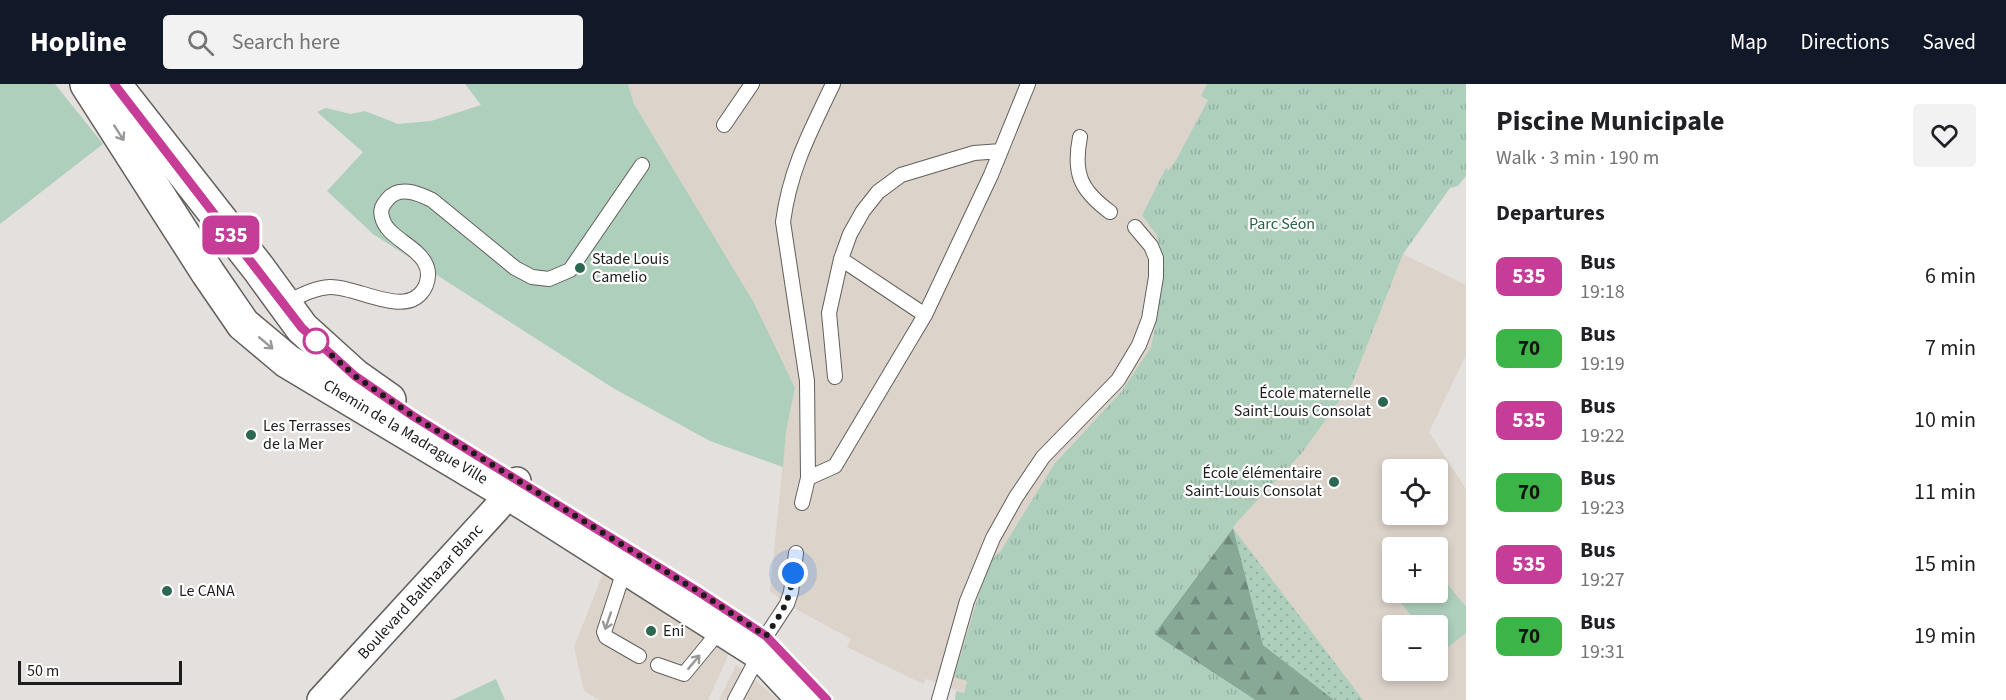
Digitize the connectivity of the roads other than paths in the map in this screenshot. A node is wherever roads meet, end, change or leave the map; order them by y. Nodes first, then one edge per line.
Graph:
1 (87, 84) edge
2 (114, 84) edge
3 (752, 84) edge
4 (833, 84) edge
5 (1028, 84) edge
6 (724, 125) dead end
7 (1080, 137) dead end
8 (1001, 151) junction
9 (642, 165) dead end
10 (1110, 212) dead end
11 (1136, 227) dead end
12 (841, 259) junction
13 (268, 283) junction
14 (224, 298) junction
15 (925, 315) junction
16 (835, 377) dead end
17 (808, 478) junction
18 (513, 488) junction
19 (802, 502) dead end
20 (796, 554) dead end
21 (625, 568) junction
22 (721, 629) junction
23 (763, 645) junction
24 (639, 656) dead end
25 (658, 665) dead end
26 (321, 700) edge
27 (735, 700) edge
28 (804, 700) edge
29 (828, 700) edge
30 (939, 700) edge

1 -> 14 street, Chemin de la Madrague Ville
2 - 13 street, Chemin de la Madrague Ville
3 - 6 lane
4 - 17 lane
5 - 8 lane
7 - 10 lane
8 - 12 lane
8 - 15 lane
9 - 13 lane
11 - 30 lane
12 - 15 lane
12 - 16 lane
13 - 14 street
13 - 18 street, Chemin de la Madrague Ville
14 -> 18 street, Chemin de la Madrague Ville
15 - 17 lane
17 - 19 lane
18 - 21 street, Chemin de la Madrague Ville
18 - 23 street, Chemin de la Madrague Ville
18 - 26 street, Boulevard Balthazar Blanc
20 - 23 lane
21 - 22 street, Chemin de la Madrague Ville
21 -> 24 lane
22 - 23 street, Chemin de la Madrague Ville
25 -> 22 lane
23 - 27 lane
23 - 28 street, Chemin de la Madrague Ville
23 - 29 street, Chemin de la Madrague Ville

